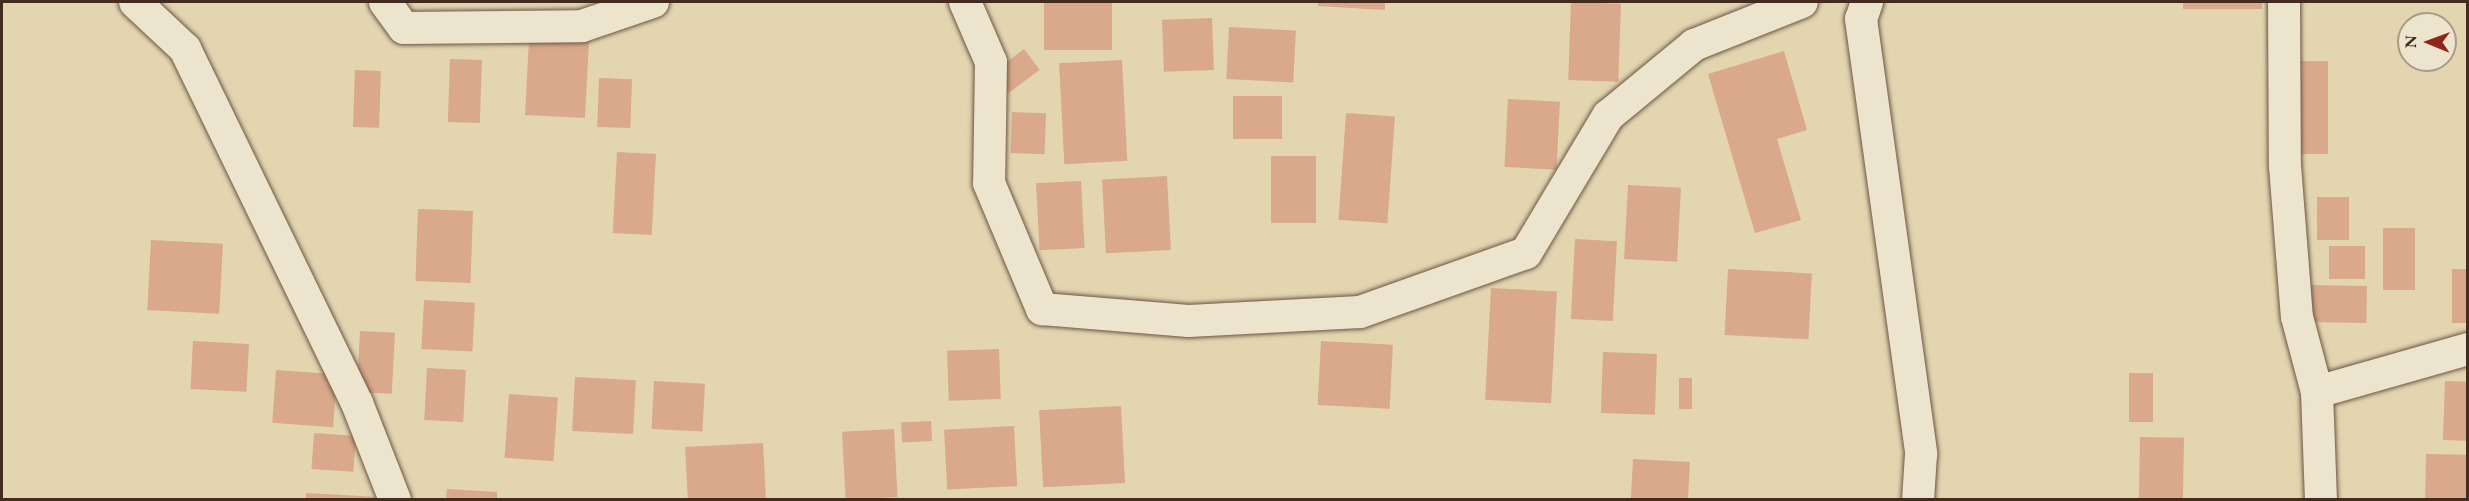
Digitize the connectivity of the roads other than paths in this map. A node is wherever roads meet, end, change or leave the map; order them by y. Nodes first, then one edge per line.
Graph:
1 (135, 2) edge
2 (385, 2) edge
3 (653, 2) edge
4 (966, 2) edge
5 (1802, 2) edge
6 (1867, 2) edge
7 (2284, 2) edge
8 (2468, 349) edge
9 (2317, 392) junction
10 (395, 500) edge
11 (1918, 500) edge
12 (2321, 500) edge

1 - 10 street
2 - 3 street
4 - 5 street
6 - 11 street
7 - 9 street
8 - 9 street
9 - 12 street

